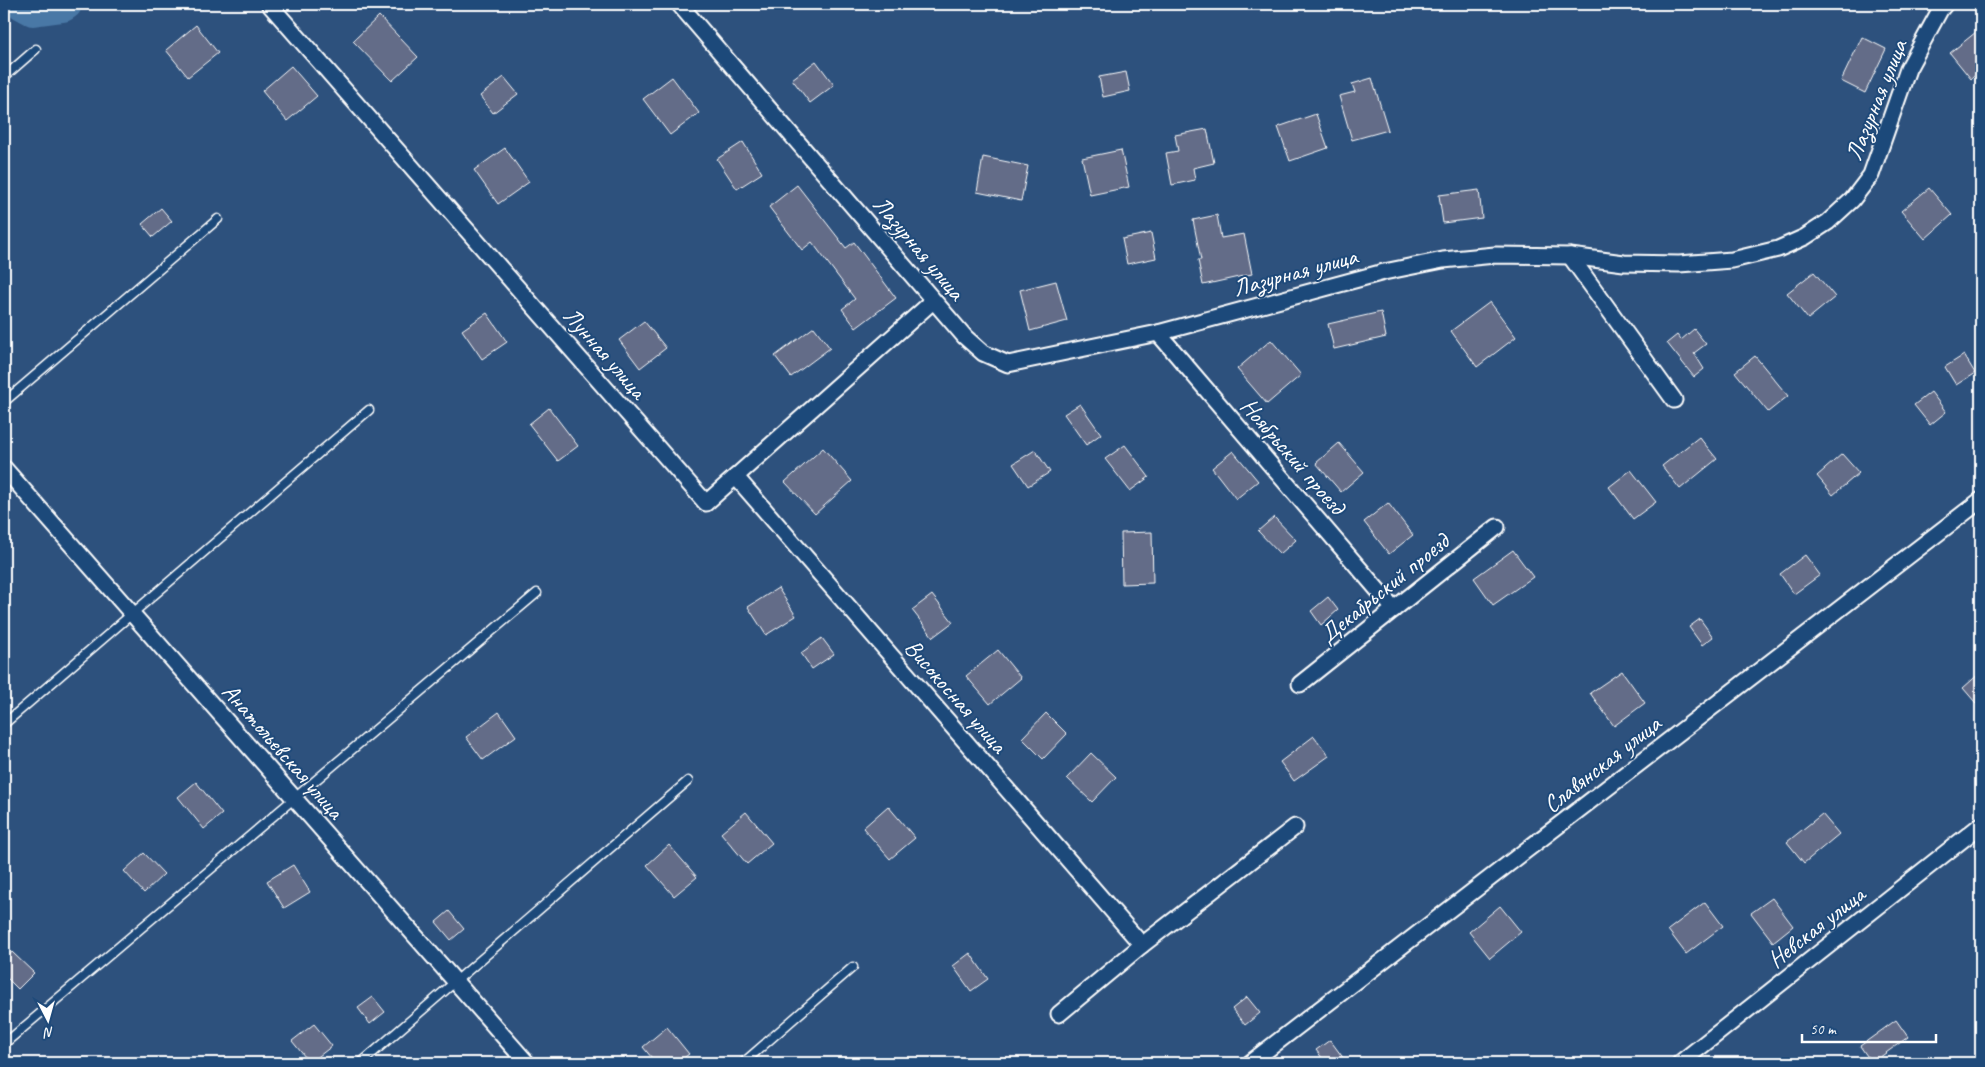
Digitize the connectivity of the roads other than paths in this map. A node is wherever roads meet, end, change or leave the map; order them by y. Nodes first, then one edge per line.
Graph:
1 (269, 4) edge
2 (680, 4) edge
3 (1945, 4) edge
4 (36, 49) dead end
5 (4, 77) edge
6 (218, 219) dead end
7 (1570, 256) junction
8 (933, 301) junction
9 (1158, 333) junction
10 (1674, 400) dead end
11 (4, 402) edge
12 (369, 410) dead end
13 (4, 468) edge
14 (736, 477) junction
15 (1981, 500) edge
16 (1497, 527) dead end
17 (537, 593) dead end
18 (1394, 609) junction
19 (132, 614) junction
20 (1300, 684) dead end
21 (4, 724) edge
22 (688, 781) dead end
23 (295, 798) junction
24 (1981, 825) edge
25 (1295, 827) dead end
26 (1142, 945) junction
27 (853, 967) dead end
28 (456, 981) junction
29 (1059, 1014) dead end
30 (4, 1044) edge
31 (360, 1063) edge
32 (528, 1063) edge
33 (742, 1063) edge
34 (1250, 1063) edge
35 (1680, 1063) edge

1 - 14 street, Лунная улица
2 - 8 street, Лазурная улица
3 - 7 street, Лазурная улица
4 - 5 lane
6 - 11 lane
7 - 9 street, Лазурная улица
7 - 10 street
8 - 9 street, Лазурная улица
8 - 14 street, Лунная улица
9 - 18 street, Ноябрьский проезд
12 - 19 lane
13 - 19 street, Анатольевская улица
14 - 26 street, Високосная улица
15 - 34 street, Славянская улица
16 - 18 street, Декабрьский проезд
17 - 23 lane
18 - 20 street, Декабрьский проезд
19 - 21 lane
19 - 23 street, Анатольевская улица
22 - 28 lane
23 - 28 street, Анатольевская улица
23 - 30 lane
24 - 35 street, Невская улица
25 - 26 street
26 - 29 street
27 - 33 lane
28 - 31 lane
28 - 32 street, Анатольевская улица

